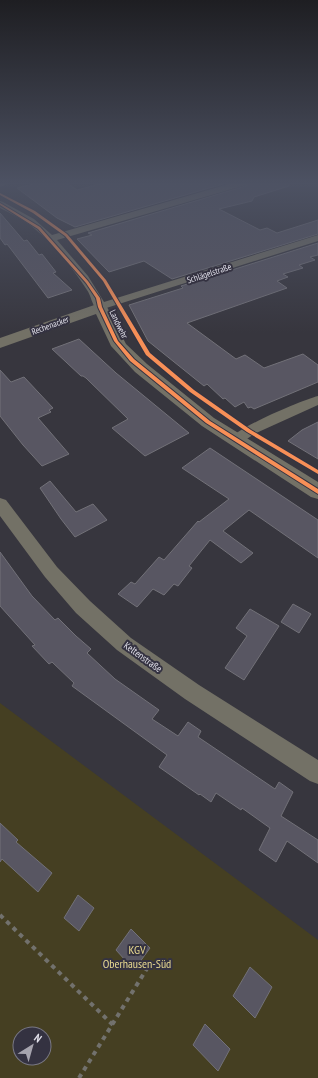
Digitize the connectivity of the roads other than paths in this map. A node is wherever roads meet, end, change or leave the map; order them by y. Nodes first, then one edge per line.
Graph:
1 (43, 232) edge
2 (73, 232) edge
3 (50, 239) junction
4 (313, 240) edge
5 (318, 247) edge
6 (100, 307) junction
7 (0, 343) edge
8 (318, 400) edge
9 (236, 440) junction
10 (318, 492) edge
11 (0, 504) edge
12 (318, 773) edge

1 - 3 street, Landwehr
2 - 3 street
3 - 6 street, Landwehr
4 - 5 street
4 - 6 street, Schlägelstraße
6 - 7 street, Rechenacker
6 - 9 street, Landwehr
8 - 9 street
9 - 10 street, Landwehr
11 - 12 street, Keltenstraße

